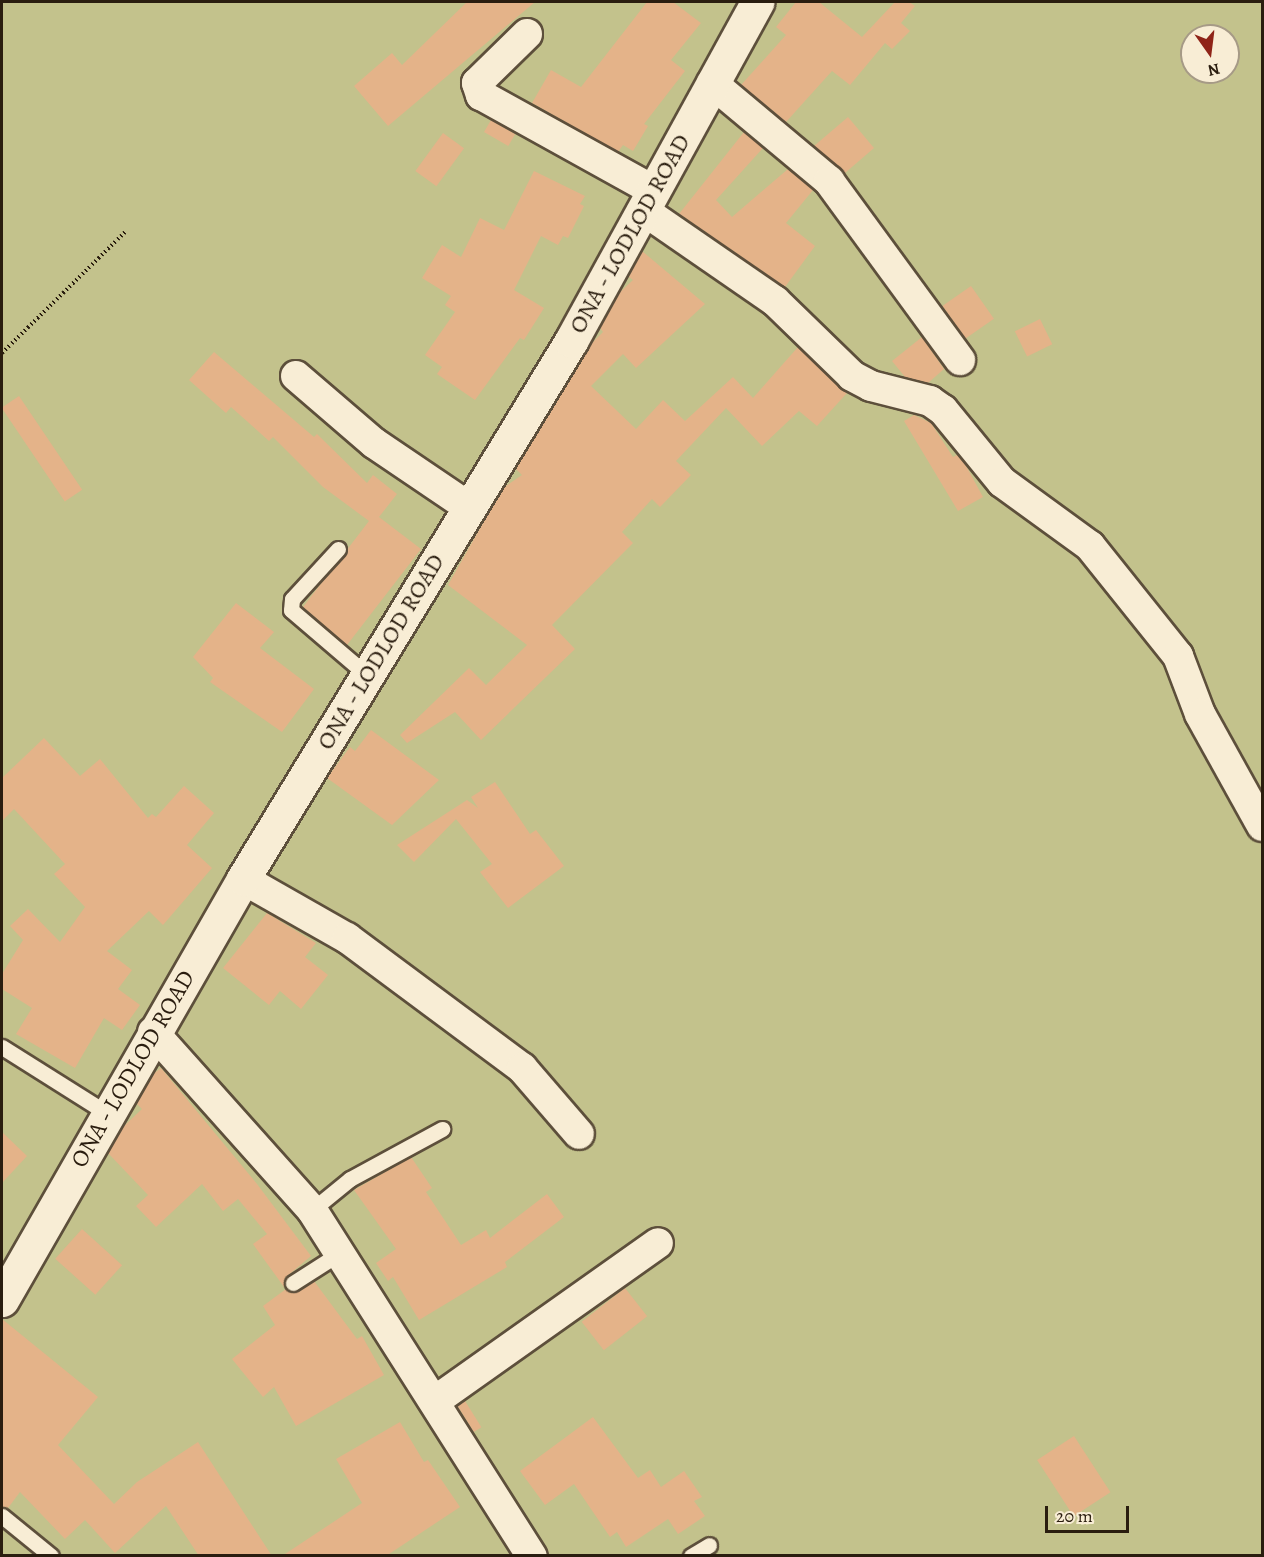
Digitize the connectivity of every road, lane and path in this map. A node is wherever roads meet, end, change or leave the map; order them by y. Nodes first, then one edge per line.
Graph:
1 (757, 2) edge
2 (527, 34) dead end
3 (712, 83) junction
4 (648, 200) junction
5 (125, 232) dead end
6 (2, 353) edge
7 (960, 360) dead end
8 (296, 376) dead end
9 (470, 508) junction
10 (338, 549) dead end
11 (367, 675) junction
12 (1263, 826) edge
13 (243, 879) junction
14 (153, 1032) junction
15 (2, 1047) edge
16 (107, 1113) junction
17 (442, 1129) dead end
18 (579, 1134) dead end
19 (312, 1210) junction
20 (658, 1243) dead end
21 (340, 1253) junction
22 (293, 1283) dead end
23 (2, 1300) edge
24 (435, 1401) junction
25 (2, 1516) edge
26 (709, 1545) dead end
27 (51, 1556) edge
28 (532, 1556) edge
29 (691, 1556) edge

1 - 3 main road, ONA - LODLOD ROAD
2 - 4 street
3 - 4 main road, ONA - LODLOD ROAD
3 - 7 street
4 - 9 main road, ONA - LODLOD ROAD
4 - 12 street
5 - 6 path
8 - 9 street
9 - 11 main road, ONA - LODLOD ROAD
10 - 11 lane
11 - 13 main road, ONA - LODLOD ROAD
13 - 14 main road, ONA - LODLOD ROAD
13 - 18 street
14 - 16 main road, ONA - LODLOD ROAD
14 - 19 street
15 - 16 lane
16 - 23 main road, ONA - LODLOD ROAD
17 - 19 lane
19 - 21 street
20 - 24 street
21 - 22 lane
21 - 24 street
24 - 28 street
25 - 27 lane
26 - 29 lane

